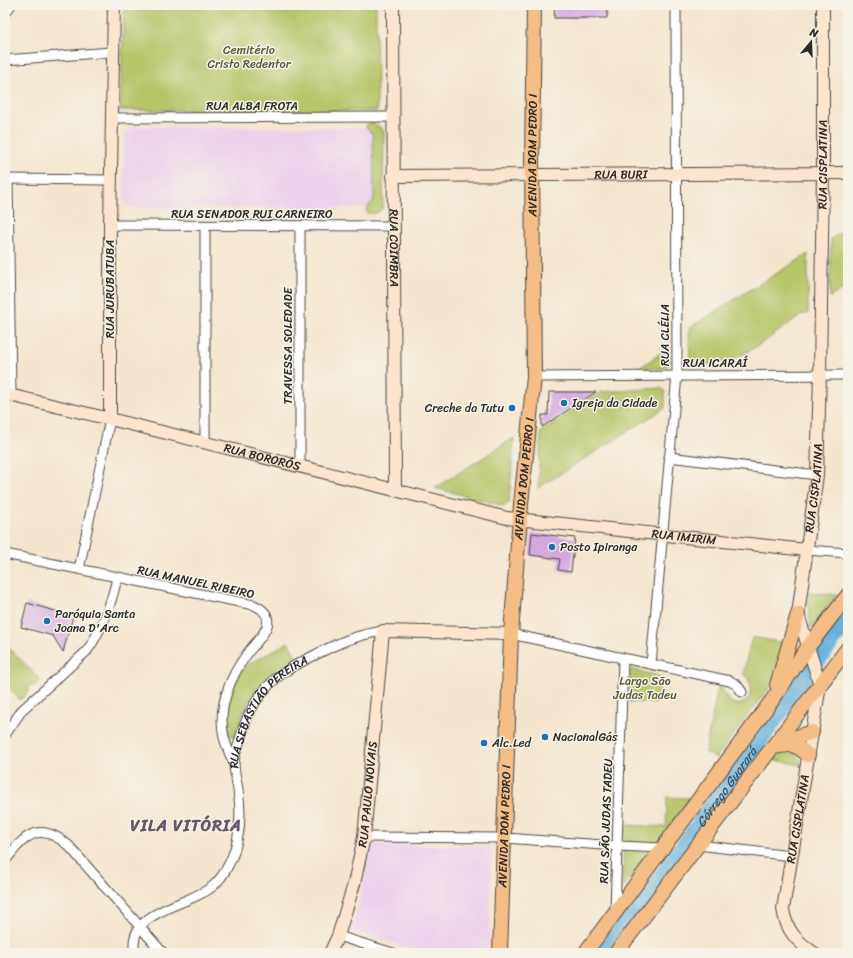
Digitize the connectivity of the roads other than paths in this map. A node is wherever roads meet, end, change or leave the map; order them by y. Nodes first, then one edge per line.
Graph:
1 (11, 5) edge
2 (114, 5) edge
3 (393, 5) edge
4 (534, 5) edge
5 (676, 5) edge
6 (823, 5) edge
7 (5, 13) edge
8 (112, 52) junction
9 (5, 60) edge
10 (393, 117) junction
11 (111, 118) junction
12 (848, 173) edge
13 (677, 174) junction
14 (823, 174) junction
15 (532, 175) junction
16 (393, 176) junction
17 (6, 179) edge
18 (110, 180) junction
19 (110, 225) junction
20 (205, 226) junction
21 (300, 226) junction
22 (394, 226) junction
23 (677, 375) junction
24 (820, 375) junction
25 (848, 375) edge
26 (534, 377) junction
27 (8, 395) edge
28 (110, 419) junction
29 (205, 442) junction
30 (669, 458) junction
31 (300, 466) junction
32 (817, 475) junction
33 (395, 490) junction
34 (520, 519) junction
35 (663, 534) junction
36 (806, 550) junction
37 (848, 553) edge
38 (5, 554) edge
39 (79, 570) junction
40 (117, 578) junction
41 (848, 595) edge
42 (798, 614) junction
43 (383, 632) junction
44 (511, 634) junction
45 (808, 647) junction
46 (847, 651) edge
47 (623, 658) junction
48 (651, 664) junction
49 (818, 680) junction
50 (742, 692) dead end
51 (773, 699) junction
52 (812, 732) junction
53 (5, 735) edge
54 (774, 745) junction
55 (808, 755) junction
56 (234, 763) junction
57 (364, 838) junction
58 (505, 838) junction
59 (698, 845) junction
60 (617, 846) junction
61 (663, 848) junction
62 (791, 856) junction
63 (5, 861) edge
64 (615, 913) junction
65 (140, 927) junction
66 (338, 936) junction
67 (135, 953) edge
68 (163, 953) edge
69 (330, 953) edge
70 (393, 953) edge
71 (500, 953) edge
72 (585, 953) edge
73 (616, 953) edge
74 (814, 953) edge

1 - 7 street
2 - 8 street, RUA JURUBATUBA
3 - 10 street, RUA COIMBRA
4 - 15 main road, AVENIDA DOM PEDRO I
5 - 13 street, RUA CLÉLIA
6 - 14 street, RUA CISPLATINA
8 - 9 street
8 - 11 street, RUA JURUBATUBA
10 - 11 street, RUA ALBA FROTA
10 - 16 street, RUA COIMBRA
11 - 18 street, RUA JURUBATUBA
12 - 14 street, RUA BURI
13 - 14 street, RUA BURI
13 - 15 street, RUA BURI
13 - 23 street, RUA CLÉLIA
14 - 24 street, RUA CISPLATINA
15 - 16 street, RUA BURI
15 - 26 main road, AVENIDA DOM PEDRO I
16 - 22 street, RUA COIMBRA
17 - 18 street
17 - 27 street
18 - 19 street, RUA JURUBATUBA
19 - 20 street, RUA SENADOR RUI CARNEIRO
19 - 28 street, RUA JURUBATUBA
20 - 21 street, RUA SENADOR RUI CARNEIRO
20 - 29 street
21 - 22 street, RUA SENADOR RUI CARNEIRO
21 - 31 street, TRAVESSA SOLEDADE
22 - 33 street, RUA COIMBRA
23 - 24 street, RUA ICARAÍ
23 - 26 street, RUA ICARAÍ
23 - 30 street, RUA CLÉLIA
24 - 25 street, RUA ICARAÍ
24 - 32 street, RUA CISPLATINA
26 - 34 main road, AVENIDA DOM PEDRO I
27 - 28 street, RUA BORORÓS
28 - 29 street, RUA BORORÓS
28 - 39 street, RUA JURUBATUBA
29 - 31 street, RUA BORORÓS
30 - 32 street
30 - 35 street, RUA CLÉLIA
31 - 33 street, RUA BORORÓS
32 - 36 street, RUA CISPLATINA
33 - 34 street, RUA BORORÓS
34 - 35 street, RUA IMIRIM
34 - 44 main road, AVENIDA DOM PEDRO I
35 - 36 street, RUA IMIRIM
35 - 48 street, RUA CLÉLIA
36 - 37 street, RUA IMIRIM
36 - 42 street, RUA CISPLATINA
38 - 39 street, RUA MANUEL RIBEIRO
39 - 40 street, RUA MANUEL RIBEIRO
40 - 53 street
40 - 56 street, RUA MANUEL RIBEIRO
41 - 45 main road
42 - 45 street, RUA CISPLATINA
42 - 51 main road
43 - 44 street, RUA SEBASTIÃO PEREIRA
43 - 56 street, RUA SEBASTIÃO PEREIRA
43 - 57 street, RUA PAULO NOVAIS
44 - 47 street
44 - 58 main road, AVENIDA DOM PEDRO I
45 - 49 street, RUA CISPLATINA
45 - 51 main road
46 - 49 main road
47 - 48 street
47 - 60 street, RUA SÃO JUDAS TADEU
48 - 50 street
49 - 52 street, RUA CISPLATINA
49 - 54 main road
51 - 61 main road
52 - 54 main road
52 - 55 street, RUA CISPLATINA
54 - 55 main road
54 - 59 main road
55 - 62 street, RUA CISPLATINA
56 - 65 street, RUA SEBASTIÃO PEREIRA
57 - 58 street
57 - 66 street, RUA PAULO NOVAIS
58 - 60 street
58 - 71 main road, AVENIDA DOM PEDRO I
59 - 62 street
59 - 73 main road
60 - 61 street
60 - 64 street, RUA SÃO JUDAS TADEU
61 - 64 main road
62 - 74 street, RUA CISPLATINA
63 - 65 street
64 - 72 main road
65 - 67 street
65 - 68 street
66 - 69 street, RUA PAULO NOVAIS
66 - 70 street

